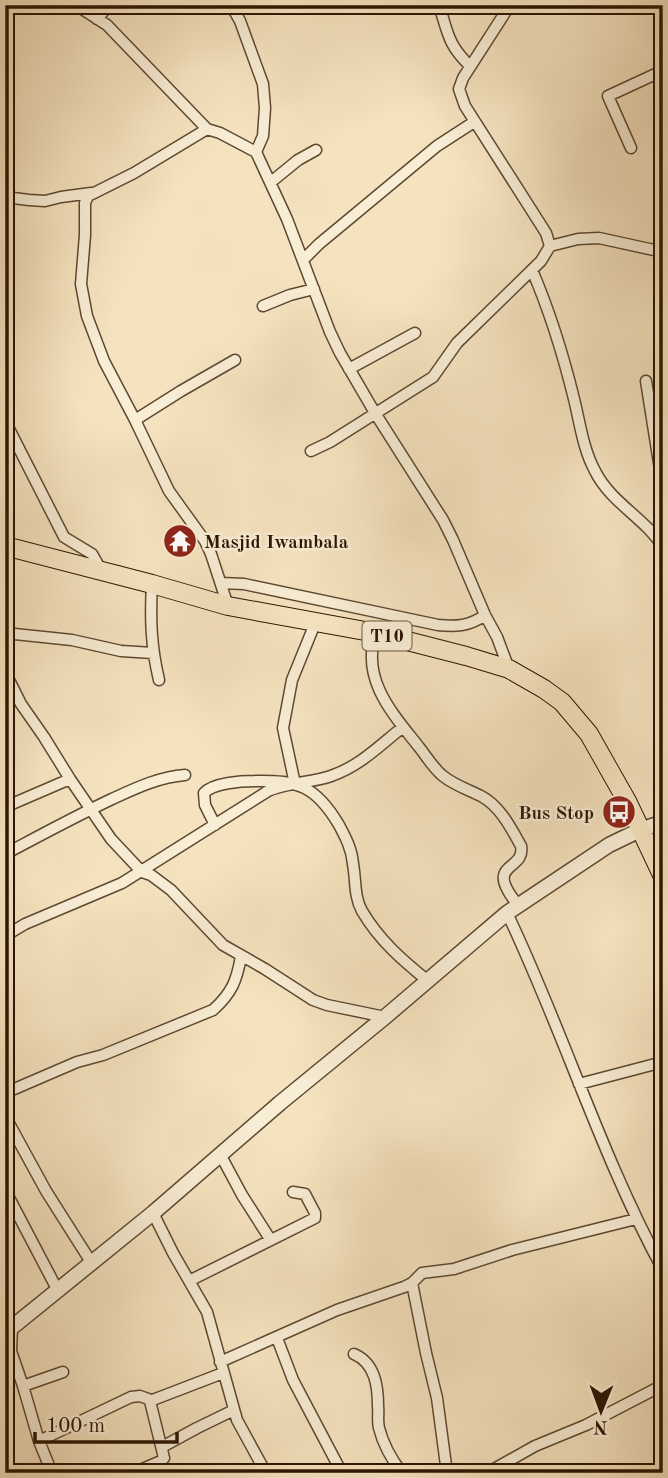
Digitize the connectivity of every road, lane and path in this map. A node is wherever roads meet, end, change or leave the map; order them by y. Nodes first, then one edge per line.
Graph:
1 (76, 5) edge
2 (109, 5) edge
3 (231, 5) edge
4 (439, 5) edge
5 (510, 5) edge
6 (97, 19) junction
7 (470, 66) junction
8 (661, 71) edge
9 (663, 90) edge
10 (474, 121) junction
11 (207, 129) junction
12 (631, 148) dead end
13 (316, 150) dead end
14 (256, 152) junction
15 (271, 182) junction
16 (91, 193) junction
17 (5, 197) edge
18 (551, 246) junction
19 (663, 253) edge
20 (303, 260) junction
21 (532, 270) junction
22 (314, 289) junction
23 (263, 306) dead end
24 (415, 332) dead end
25 (235, 360) dead end
26 (349, 369) junction
27 (646, 381) dead end
28 (375, 413) junction
29 (135, 420) junction
30 (5, 421) edge
31 (311, 451) dead end
32 (660, 452) edge
33 (663, 488) edge
34 (663, 515) edge
35 (657, 534) edge
36 (5, 546) edge
37 (663, 547) edge
38 (101, 570) junction
39 (221, 583) junction
40 (152, 584) junction
41 (228, 606) junction
42 (485, 615) junction
43 (316, 621) junction
44 (5, 633) edge
45 (376, 633) junction
46 (153, 653) junction
47 (509, 669) junction
48 (5, 672) edge
49 (159, 680) dead end
50 (403, 727) junction
51 (185, 775) dead end
52 (70, 779) junction
53 (295, 784) junction
54 (5, 807) edge
55 (92, 808) junction
56 (663, 822) edge
57 (215, 825) junction
58 (640, 830) junction
59 (5, 854) edge
60 (142, 872) junction
61 (663, 877) edge
62 (512, 909) junction
63 (5, 936) edge
64 (241, 956) junction
65 (428, 981) junction
66 (385, 1017) junction
67 (663, 1062) edge
68 (579, 1084) junction
69 (5, 1093) edge
70 (5, 1116) edge
71 (220, 1154) junction
72 (5, 1190) edge
73 (293, 1192) dead end
74 (153, 1213) junction
75 (636, 1219) junction
76 (270, 1239) junction
77 (91, 1262) junction
78 (663, 1270) edge
79 (189, 1281) junction
80 (412, 1283) junction
81 (57, 1289) junction
82 (8, 1331) edge
83 (276, 1338) junction
84 (354, 1354) dead end
85 (222, 1368) junction
86 (63, 1372) dead end
87 (663, 1385) edge
88 (23, 1386) junction
89 (151, 1400) junction
90 (234, 1410) junction
91 (39, 1441) junction
92 (162, 1447) junction
93 (52, 1473) edge
94 (132, 1473) edge
95 (266, 1473) edge
96 (342, 1473) edge
97 (402, 1473) edge
98 (447, 1473) edge
99 (487, 1473) edge

1 - 6 street
2 - 6 street
3 - 14 street
4 - 7 street
5 - 7 street
6 - 11 street
7 - 10 street
8 - 9 street
8 - 12 street
10 - 18 street
10 - 20 street
11 - 14 street
11 - 16 street
13 - 15 street
14 - 15 street
15 - 20 street
16 - 17 street
16 - 29 street
18 - 19 street
18 - 21 street
20 - 22 street
21 - 28 street
21 - 35 street
22 - 23 street
22 - 26 street
24 - 26 street
25 - 29 street
26 - 28 street
27 - 32 street
28 - 31 street
28 - 42 street
29 - 39 street
30 - 38 street
32 - 33 street
34 - 35 street
35 - 37 street
36 - 38 highway, T10
38 - 40 highway, T10
39 - 41 street
39 - 42 street
40 - 41 highway, T10
40 - 46 street
41 - 43 highway, T10
42 - 47 street
43 - 45 highway, T10
43 - 53 street
44 - 46 street
45 - 47 highway, T10
45 - 50 street
46 - 49 street
47 - 58 highway, T10
48 - 52 street
50 - 53 street
50 - 62 street
51 - 55 street
52 - 54 street
52 - 55 street
53 - 57 street
53 - 57 street
53 - 65 street
55 - 59 street
55 - 60 street
56 - 58 street
57 - 60 street
58 - 61 highway, T10
58 - 62 street
60 - 63 street
60 - 64 street
62 - 65 street
62 - 68 street
64 - 66 street
64 - 69 street
65 - 66 street
66 - 71 street
67 - 68 street
68 - 75 street
70 - 77 street
71 - 74 street
71 - 76 street
72 - 81 street
73 - 76 street
74 - 77 street
74 - 79 street
75 - 78 street
75 - 80 street
76 - 79 street
77 - 81 street
79 - 85 street
80 - 83 street
80 - 98 street
81 - 82 street
82 - 88 street
83 - 85 street
83 - 96 street
84 - 97 street
85 - 89 street
85 - 90 street
86 - 88 street
87 - 99 street
88 - 91 street
89 - 91 street
89 - 92 street
90 - 92 street
90 - 95 street
91 - 93 street
92 - 94 street

